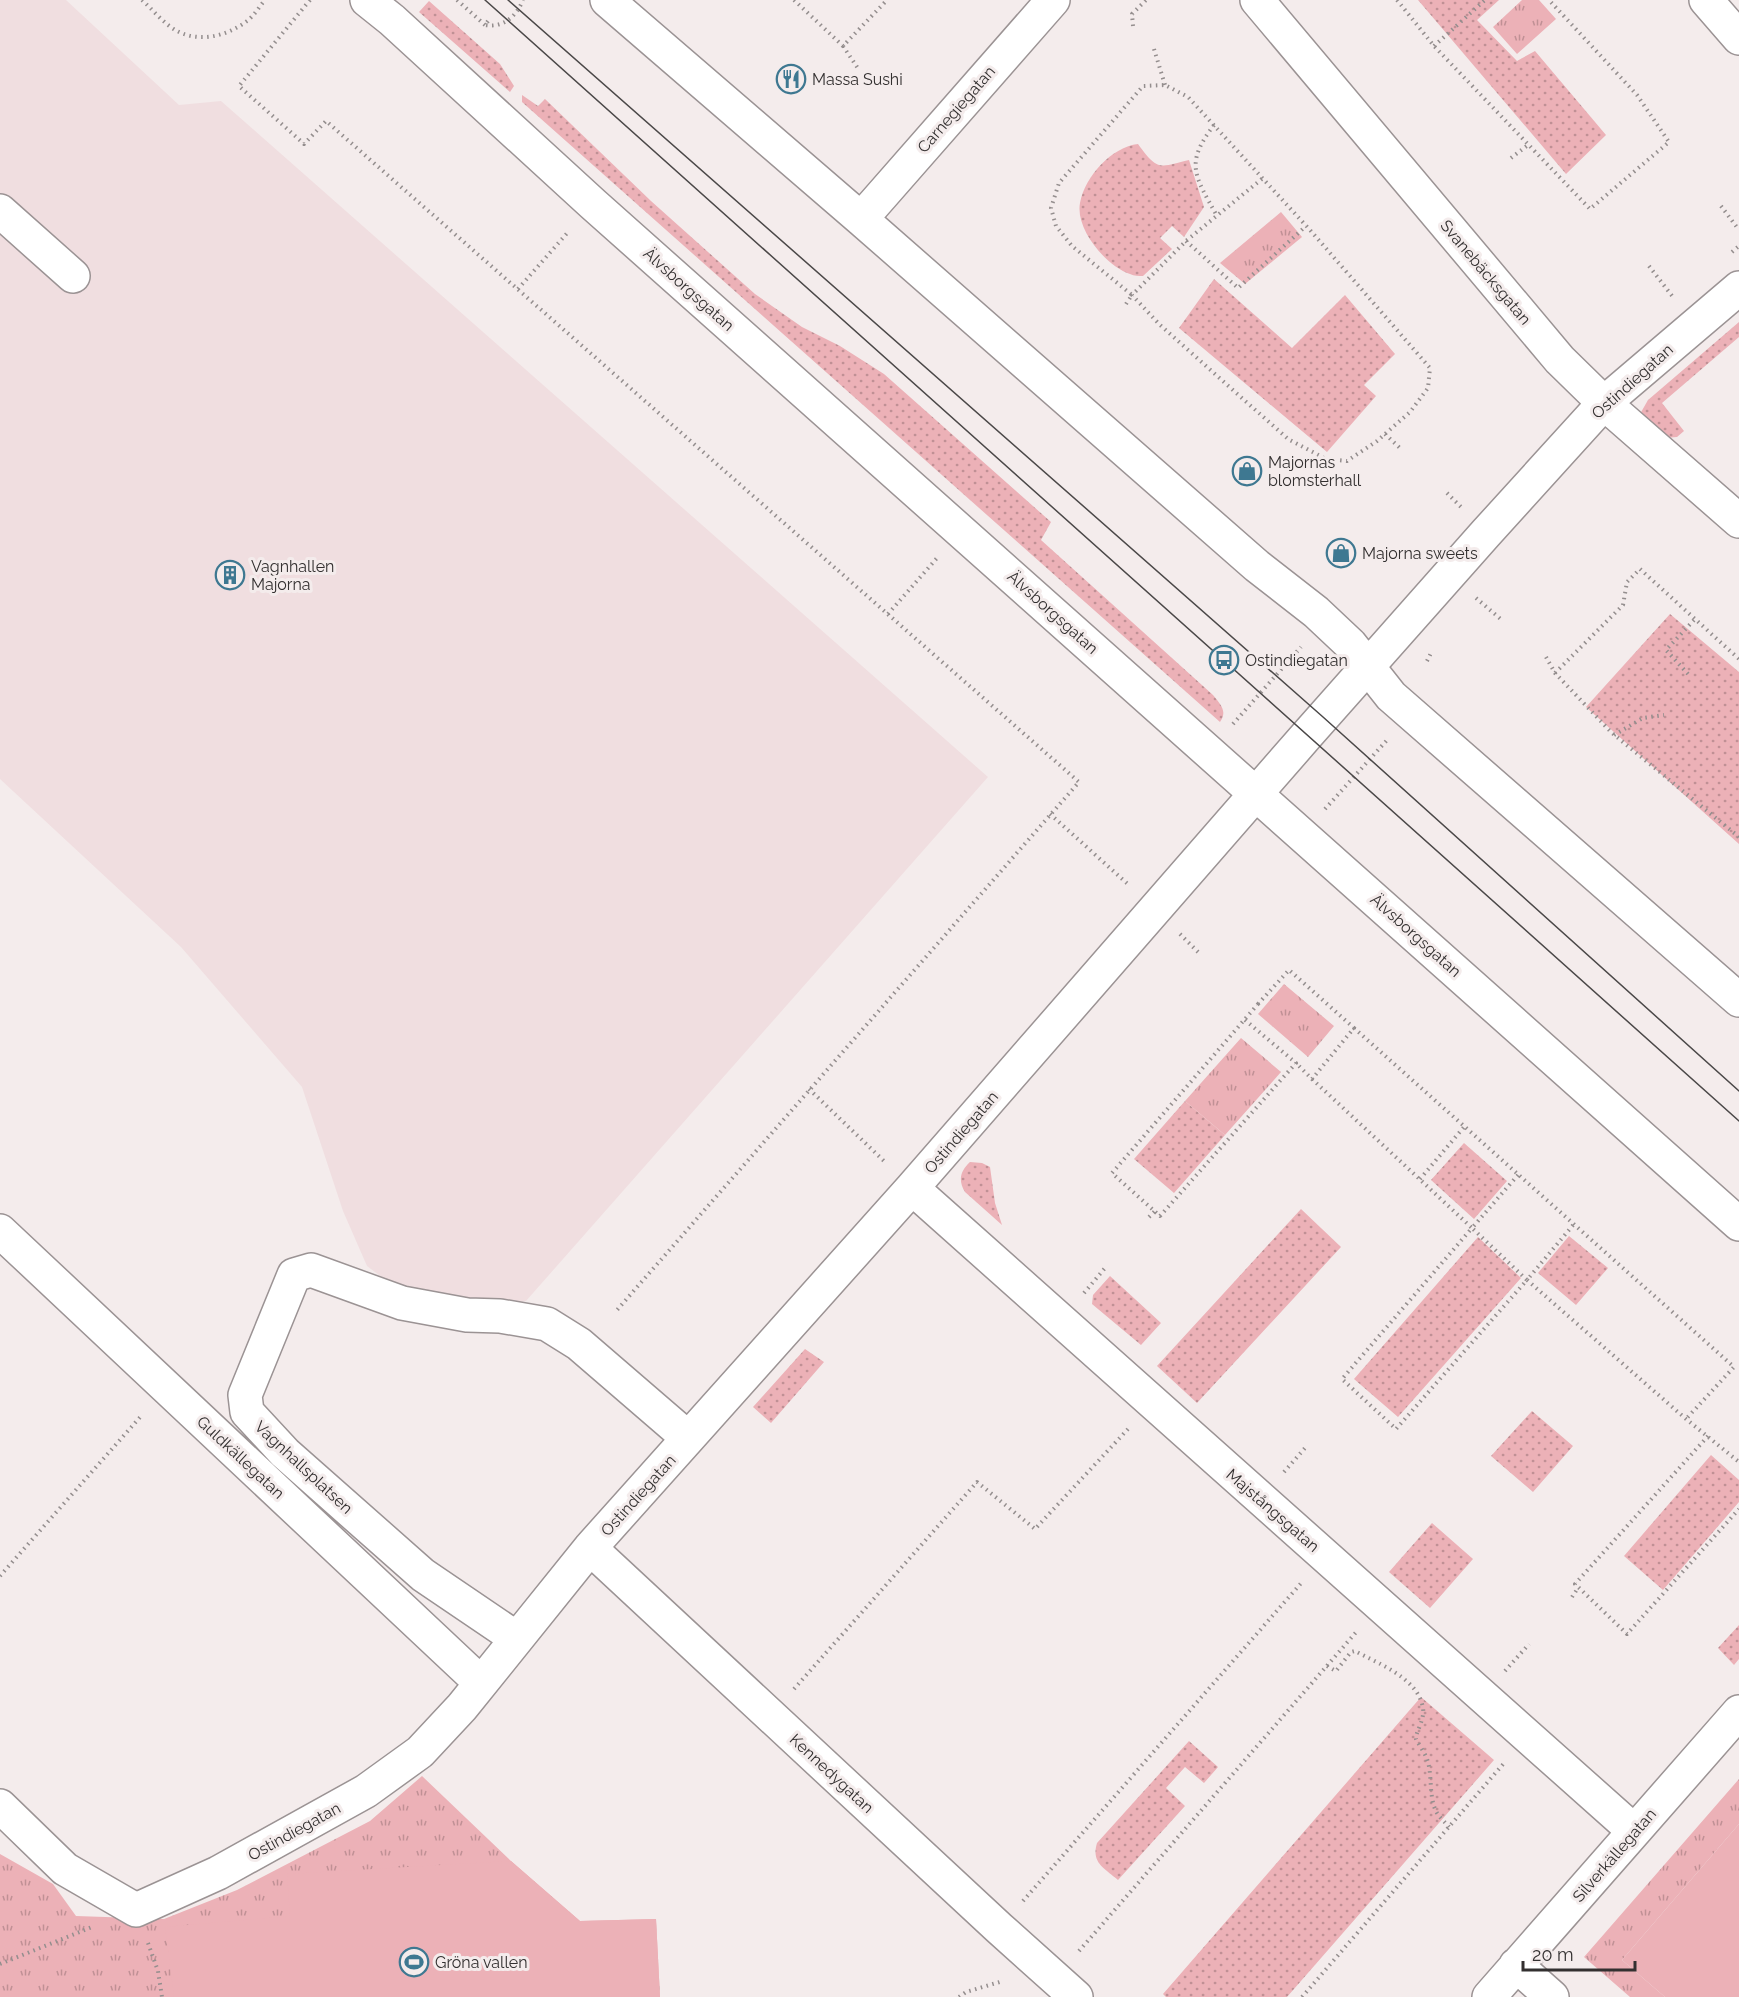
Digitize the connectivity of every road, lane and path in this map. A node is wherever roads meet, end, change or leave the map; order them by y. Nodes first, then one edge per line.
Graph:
1 (142, 0) edge
2 (265, 0) edge
3 (309, 0) edge
4 (367, 0) edge
5 (457, 0) edge
6 (523, 0) edge
7 (607, 0) edge
8 (794, 0) edge
9 (887, 0) edge
10 (1053, 0) edge
11 (1146, 0) edge
12 (1257, 0) edge
13 (1397, 0) edge
14 (1485, 0) edge
15 (1549, 0) edge
16 (1706, 0) edge
17 (1133, 26) dead end
18 (1739, 38) edge
19 (843, 46) junction
20 (1434, 46) junction
21 (1154, 49) dead end
22 (859, 70) dead end
23 (1165, 84) junction
24 (1214, 125) junction
25 (1528, 145) junction
26 (1511, 158) dead end
27 (1263, 178) junction
28 (1721, 206) dead end
29 (0, 211) edge
30 (1217, 216) junction
31 (861, 219) junction
32 (1306, 226) junction
33 (572, 227) dead end
34 (1739, 231) edge
35 (1186, 241) junction
36 (1739, 246) edge
37 (1730, 254) dead end
38 (1650, 266) dead end
39 (73, 276) dead end
40 (1739, 288) edge
41 (518, 289) junction
42 (1132, 295) junction
43 (1675, 300) dead end
44 (1126, 304) dead end
45 (1412, 333) dead end
46 (1404, 337) junction
47 (1604, 403) junction
48 (1384, 434) junction
49 (1401, 449) dead end
50 (1739, 521) edge
51 (941, 554) dead end
52 (1473, 596) dead end
53 (888, 614) junction
54 (1695, 619) junction
55 (1503, 621) dead end
56 (1437, 640) dead end
57 (1546, 657) dead end
58 (1739, 659) edge
59 (1426, 661) dead end
60 (1285, 666) dead end
61 (1367, 666) junction
62 (1556, 673) junction
63 (1688, 674) dead end
64 (1664, 715) dead end
65 (1614, 735) junction
66 (1380, 748) dead end
67 (1209, 750) junction
68 (1256, 792) junction
69 (1050, 814) junction
70 (1303, 834) junction
71 (1739, 837) edge
72 (1137, 878) dead end
73 (1130, 886) junction
74 (1122, 895) dead end
75 (1178, 932) dead end
76 (1201, 955) dead end
77 (1739, 1000) edge
78 (1245, 1020) junction
79 (1354, 1028) junction
80 (1296, 1063) junction
81 (1312, 1079) junction
82 (809, 1089) junction
83 (1464, 1126) junction
84 (892, 1153) dead end
85 (1518, 1175) junction
86 (1420, 1179) junction
87 (912, 1188) junction
88 (1155, 1211) junction
89 (1149, 1218) dead end
90 (1574, 1224) junction
91 (1739, 1224) edge
92 (1472, 1227) junction
93 (0, 1231) edge
94 (1105, 1268) dead end
95 (1527, 1280) junction
96 (1079, 1300) dead end
97 (616, 1310) dead end
98 (166, 1387) junction
99 (1356, 1392) junction
100 (1351, 1397) dead end
101 (1686, 1419) junction
102 (1135, 1421) dead end
103 (1708, 1436) junction
104 (688, 1438) junction
105 (1305, 1448) dead end
106 (1739, 1462) edge
107 (1277, 1480) dead end
108 (1739, 1509) edge
109 (1725, 1525) junction
110 (1730, 1530) dead end
111 (590, 1548) junction
112 (0, 1576) edge
113 (1308, 1576) dead end
114 (1578, 1588) junction
115 (1572, 1597) dead end
116 (1363, 1625) dead end
117 (516, 1638) junction
118 (1529, 1644) dead end
119 (1326, 1666) junction
120 (1499, 1677) dead end
121 (481, 1683) junction
122 (793, 1690) dead end
123 (1739, 1712) edge
124 (1508, 1759) dead end
125 (0, 1806) edge
126 (1449, 1827) junction
127 (1634, 1831) junction
128 (1017, 1908) dead end
129 (136, 1910) junction
130 (0, 1964) edge
131 (1058, 1964) junction
132 (1516, 1965) junction
133 (162, 1997) edge
134 (959, 1997) edge
135 (1076, 1997) edge
136 (1302, 1997) edge
137 (1488, 1997) edge
138 (1552, 1997) edge

1 - 2 path
3 - 41 path
4 - 67 street, Älvsborgsgatan
5 - 6 path
7 - 31 street
8 - 19 path
9 - 19 path
10 - 31 street, Carnegiegatan
11 - 17 path
12 - 47 street, Svanebäcksgatan
13 - 20 path
14 - 20 path
15 - 25 path
16 - 18 street
19 - 22 path
20 - 25 path
21 - 23 path
23 - 24 path
23 - 42 path
24 - 27 path
24 - 30 path
25 - 26 path
27 - 30 path
27 - 32 path
28 - 34 path
29 - 39 street
30 - 35 path
31 - 61 street
32 - 35 path
32 - 46 path
33 - 41 path
35 - 42 path
36 - 37 path
38 - 43 path
40 - 47 street, Ostindiegatan
41 - 53 path
42 - 44 path
42 - 48 path
45 - 46 path
46 - 48 path
47 - 50 street, Svanebäcksgatan
47 - 61 street, Ostindiegatan
48 - 49 path
51 - 53 path
52 - 55 path
53 - 69 path
54 - 58 path
54 - 62 path
54 - 63 path
56 - 59 path
57 - 62 path
60 - 67 path
61 - 68 street, Ostindiegatan
61 - 77 street
62 - 65 path
64 - 65 path
65 - 71 path
66 - 70 path
67 - 68 street, Älvsborgsgatan
68 - 70 street, Älvsborgsgatan
68 - 87 street, Ostindiegatan
69 - 73 path
69 - 82 path
70 - 91 street, Älvsborgsgatan
72 - 73 path
73 - 74 path
75 - 76 path
78 - 79 path
78 - 80 path
78 - 88 path
79 - 81 path
79 - 83 path
80 - 81 path
80 - 88 path
81 - 86 path
82 - 84 path
82 - 97 path
83 - 85 path
83 - 86 path
85 - 90 path
85 - 92 path
86 - 92 path
87 - 104 street, Ostindiegatan
87 - 127 street, Majstångsgatan
88 - 89 path
90 - 95 path
90 - 101 path
92 - 95 path
92 - 99 path
93 - 98 street, Guldkällegatan
94 - 96 path
95 - 99 path
95 - 101 path
98 - 112 path
98 - 121 street, Guldkällegatan
99 - 100 path
101 - 103 path
102 - 122 path
103 - 106 path
103 - 114 path
104 - 111 street, Ostindiegatan
104 - 117 street, Vagnhallsplatsen
105 - 107 path
108 - 109 path
109 - 110 path
109 - 114 path
111 - 117 street, Ostindiegatan
111 - 131 street, Kennedygatan
113 - 128 path
114 - 115 path
116 - 119 path
117 - 121 street, Ostindiegatan
118 - 120 path
119 - 126 path
119 - 131 path
121 - 129 street, Ostindiegatan
123 - 127 street, Silverkällegatan
124 - 126 path
125 - 129 street
126 - 136 path
127 - 132 street, Silverkällegatan
129 - 130 path
129 - 133 path
131 - 134 path
131 - 135 street, Kennedygatan
132 - 137 street, Silverkällegatan
132 - 138 street

